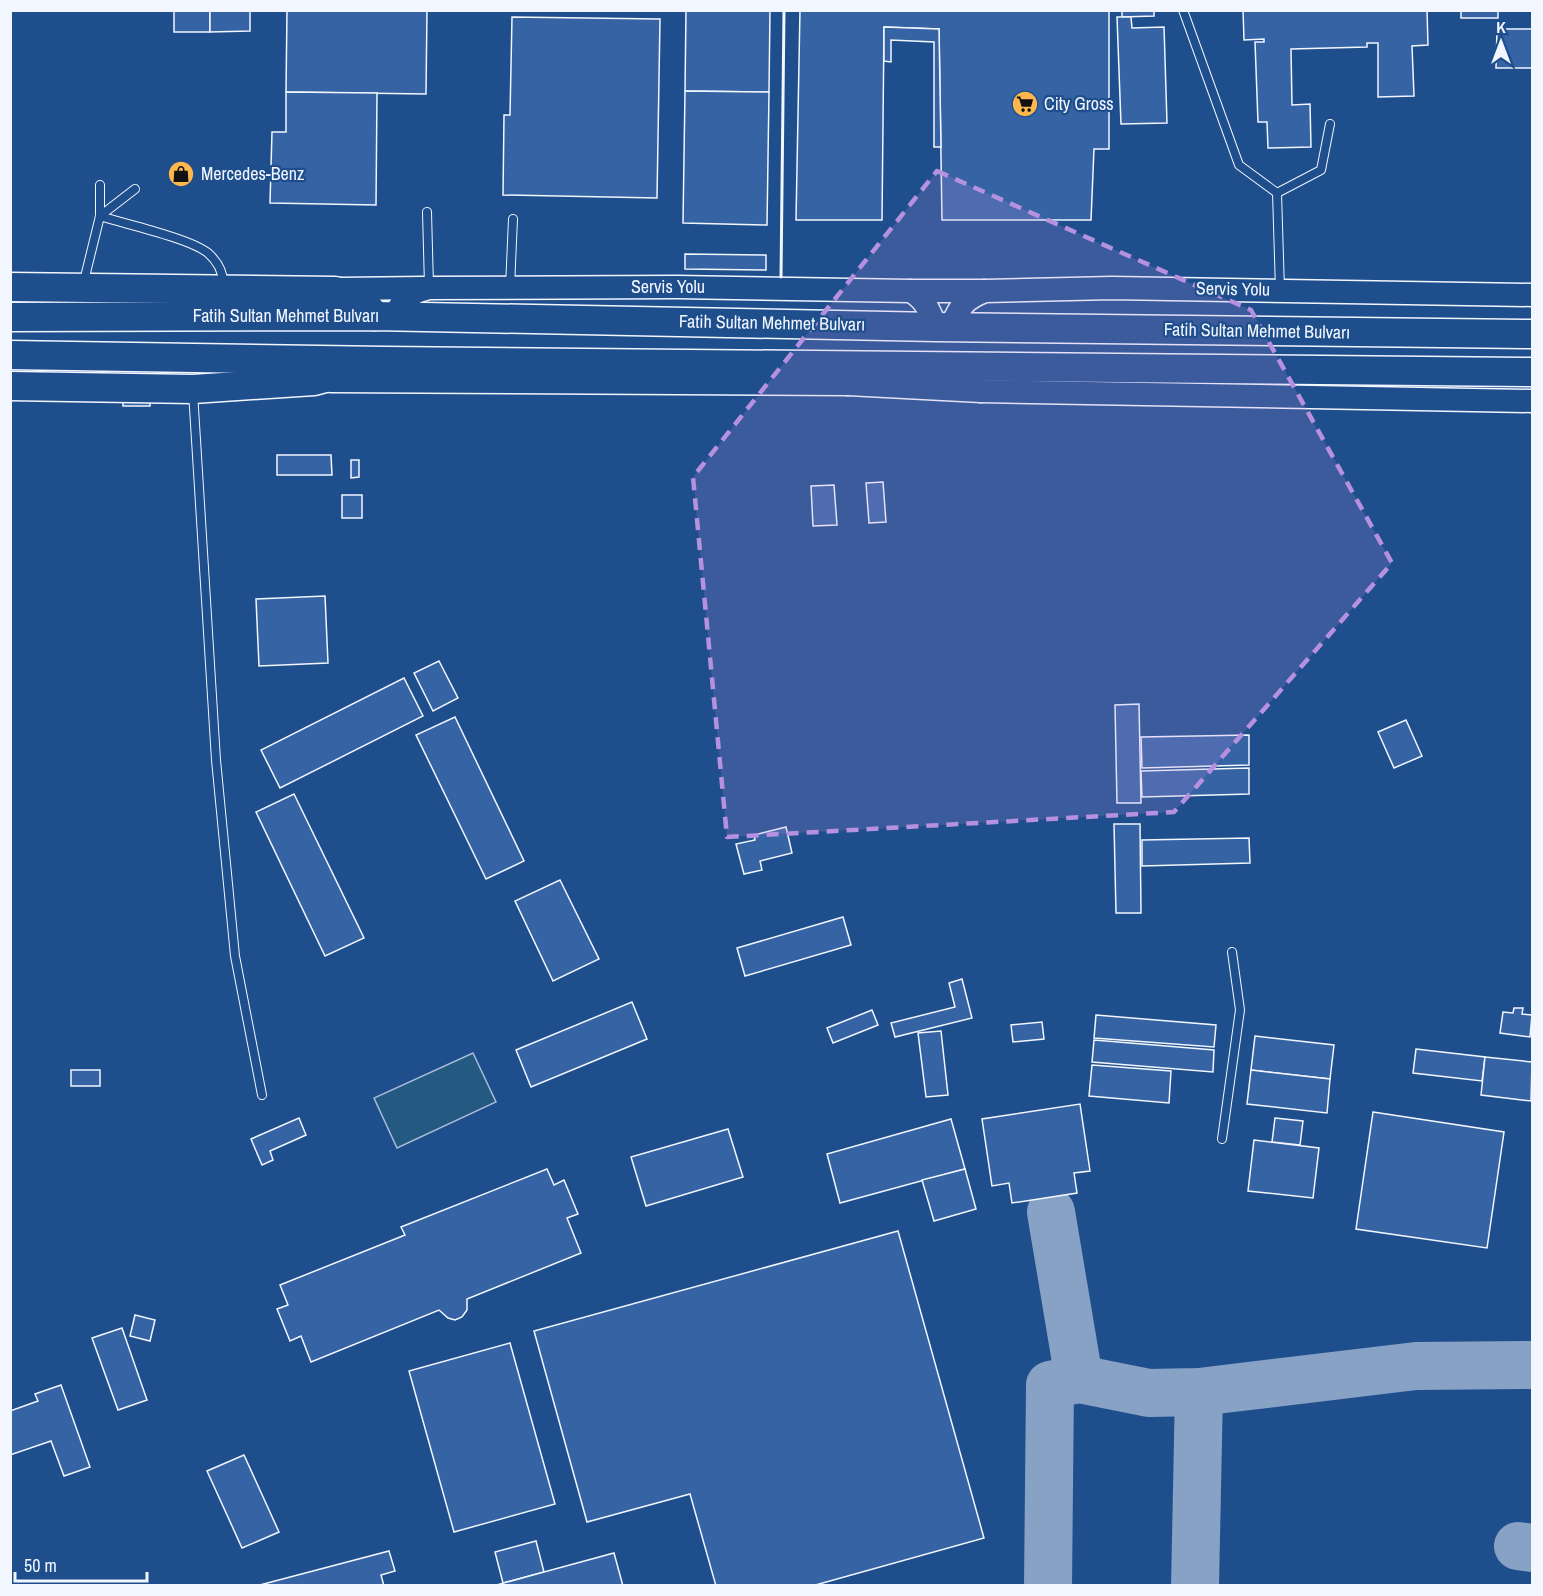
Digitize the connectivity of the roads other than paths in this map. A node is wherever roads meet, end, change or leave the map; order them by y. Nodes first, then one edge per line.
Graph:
1 (1183, 10) edge
2 (1330, 124) dead end
3 (100, 185) dead end
4 (135, 189) dead end
5 (1277, 193) junction
6 (427, 212) dead end
7 (100, 216) junction
8 (513, 219) dead end
9 (10, 287) edge
10 (82, 288) junction
11 (429, 288) junction
12 (510, 288) junction
13 (223, 289) junction
14 (310, 290) junction
15 (1280, 290) junction
16 (910, 291) junction
17 (985, 291) junction
18 (1533, 294) edge
19 (384, 316) junction
20 (10, 317) edge
21 (944, 327) junction
22 (1533, 334) edge
23 (10, 355) edge
24 (385, 361) junction
25 (881, 364) junction
26 (957, 367) junction
27 (1533, 372) edge
28 (314, 381) junction
29 (848, 384) junction
30 (10, 386) edge
31 (193, 389) junction
32 (981, 391) junction
33 (1533, 401) edge
34 (1232, 952) dead end
35 (262, 1095) dead end
36 (1222, 1139) dead end

1 - 5 lane
2 - 5 lane
3 - 7 lane
4 - 7 lane
5 - 15 lane
6 - 11 lane
7 - 10 lane
7 - 13 lane
8 - 12 lane
9 - 10 highway
10 - 13 highway
11 - 12 street, Servis Yolu
11 - 14 street
11 - 19 street, Servis Yolu
12 - 16 street, Servis Yolu
13 - 14 highway
14 - 19 highway
15 - 17 street, Servis Yolu
15 - 18 street, Servis Yolu
16 - 17 street, Servis Yolu
16 - 21 street
17 - 21 street
19 - 20 highway, Fatih Sultan Mehmet Bulvarı
19 - 21 highway, Fatih Sultan Mehmet Bulvarı
21 - 22 highway, Fatih Sultan Mehmet Bulvarı
23 - 24 highway
24 - 25 highway
24 - 28 highway
25 - 26 highway
25 - 29 street
26 - 27 highway
26 - 32 street
28 - 29 street
28 - 31 highway
29 - 32 street
30 - 31 highway
31 - 35 lane
32 - 33 street
34 - 36 lane

